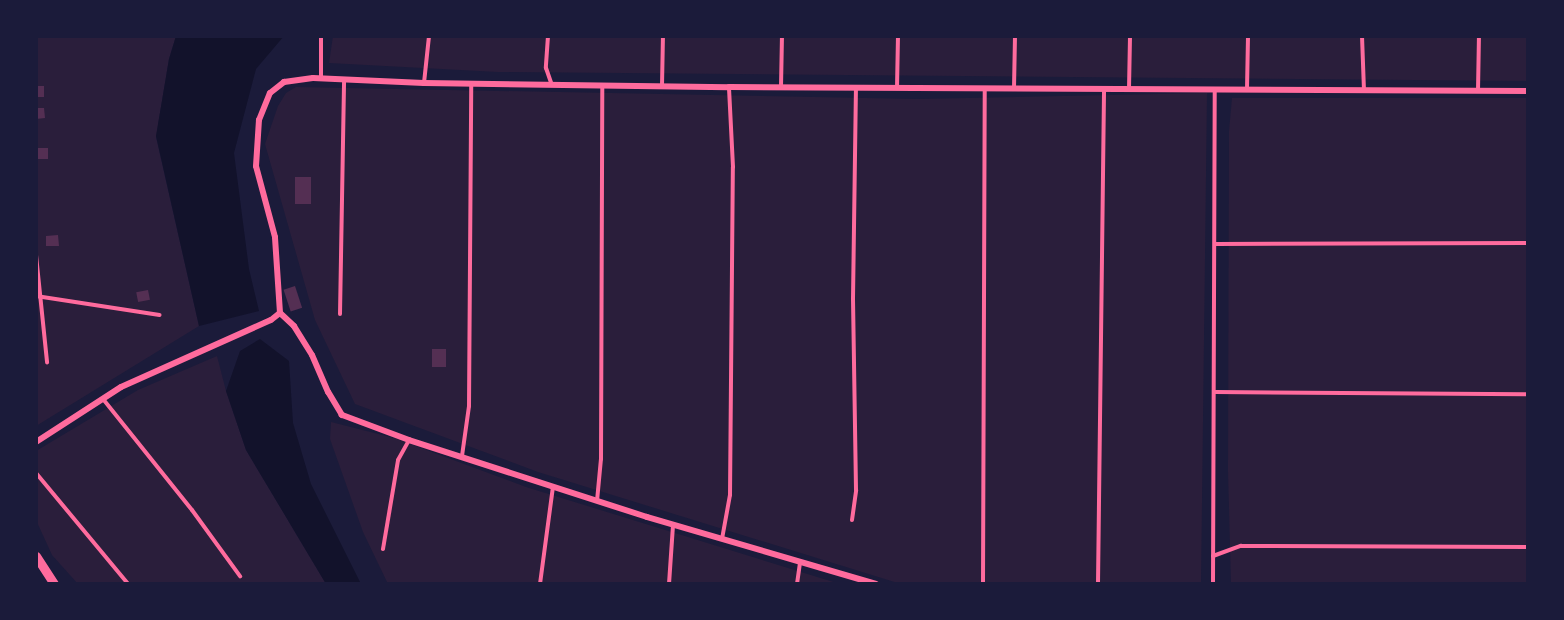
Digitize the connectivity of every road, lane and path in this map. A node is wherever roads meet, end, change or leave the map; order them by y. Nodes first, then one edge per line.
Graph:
1 (321, 36) edge
2 (429, 36) edge
3 (548, 36) edge
4 (663, 36) edge
5 (782, 36) edge
6 (898, 36) edge
7 (1015, 36) edge
8 (1130, 36) edge
9 (1248, 36) edge
10 (1362, 36) edge
11 (1479, 36) edge
12 (321, 79) junction
13 (344, 80) junction
14 (424, 83) junction
15 (471, 84) junction
16 (552, 84) junction
17 (603, 85) junction
18 (662, 86) junction
19 (729, 87) junction
20 (781, 87) junction
21 (856, 87) junction
22 (897, 88) junction
23 (985, 88) junction
24 (1014, 88) junction
25 (1104, 89) junction
26 (1129, 89) junction
27 (1215, 90) junction
28 (1247, 90) junction
29 (1364, 90) junction
30 (1478, 90) junction
31 (1528, 91) edge
32 (1528, 243) edge
33 (1216, 244) junction
34 (36, 255) edge
35 (37, 297) edge
36 (280, 313) junction
37 (340, 314) dead end
38 (160, 315) dead end
39 (47, 362) dead end
40 (1215, 392) junction
41 (1528, 394) edge
42 (103, 399) junction
43 (410, 440) junction
44 (36, 442) edge
45 (462, 456) junction
46 (36, 473) edge
47 (554, 486) junction
48 (597, 501) junction
49 (852, 520) dead end
50 (673, 525) junction
51 (722, 539) junction
52 (1528, 547) edge
53 (383, 549) dead end
54 (36, 556) edge
55 (1214, 556) junction
56 (800, 562) junction
57 (240, 576) dead end
58 (54, 584) edge
59 (128, 584) edge
60 (540, 584) edge
61 (669, 584) edge
62 (797, 584) edge
63 (876, 584) edge
64 (983, 584) edge
65 (1098, 584) edge
66 (1213, 584) edge

1 - 12 lane
2 - 14 lane
3 - 16 lane
4 - 18 lane
5 - 20 lane
6 - 22 lane
7 - 24 lane
8 - 26 lane
9 - 28 lane
10 - 29 lane
11 - 30 lane
12 - 13 street
12 - 36 street
13 - 14 street
13 - 37 lane
14 - 15 street
15 - 16 street
15 - 45 lane
16 - 17 street
17 - 18 street
17 - 48 lane
18 - 19 street
19 - 20 street
19 - 51 lane
20 - 21 street
21 - 22 street
21 - 49 lane
22 - 23 street
23 - 24 street
23 - 64 lane
24 - 25 street
25 - 26 street
25 - 65 lane
26 - 27 street
27 - 28 street
27 - 33 lane
28 - 29 street
29 - 30 street
30 - 31 street
32 - 33 lane
33 - 40 lane
34 - 35 lane
35 - 38 lane
35 - 39 lane
36 - 42 street
36 - 43 street
40 - 41 lane
40 - 55 lane
42 - 44 street
42 - 57 lane
43 - 45 street
43 - 53 lane
45 - 47 street
46 - 59 lane
47 - 48 street
47 - 60 lane
48 - 50 street
50 - 51 street
50 - 61 lane
51 - 56 street
52 - 55 lane
54 - 58 street
55 - 66 lane
56 - 62 lane
56 - 63 street

